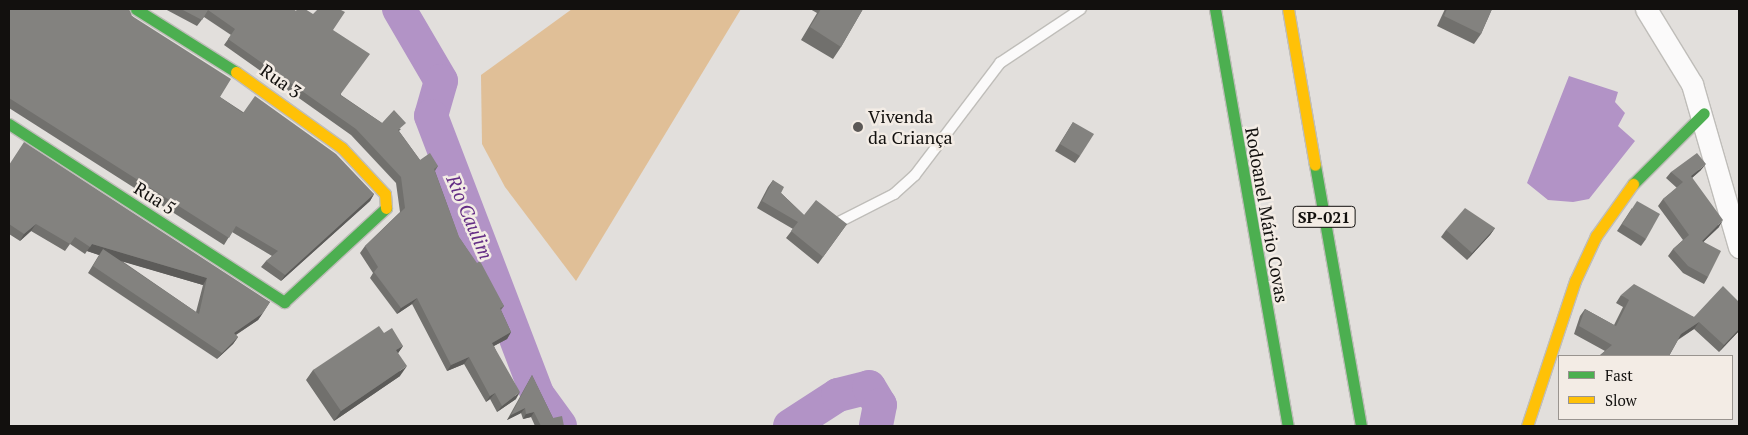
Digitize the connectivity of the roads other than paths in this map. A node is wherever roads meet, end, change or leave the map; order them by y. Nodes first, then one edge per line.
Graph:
1 (136, 9) edge
2 (1081, 9) edge
3 (1215, 9) edge
4 (1288, 9) edge
5 (1646, 9) edge
6 (1704, 114) junction
7 (9, 124) edge
8 (839, 222) edge
9 (1739, 247) edge
10 (284, 302) joint
11 (1288, 426) edge
12 (1361, 426) edge
13 (1527, 426) edge

1 - 10 main road, Rua 3
2 - 8 lane
3 - 11 main road, Rodoanel Mário Covas
4 - 12 main road, SP-021
5 - 6 street
6 - 9 street
6 - 13 main road
7 - 10 main road, Rua 5

